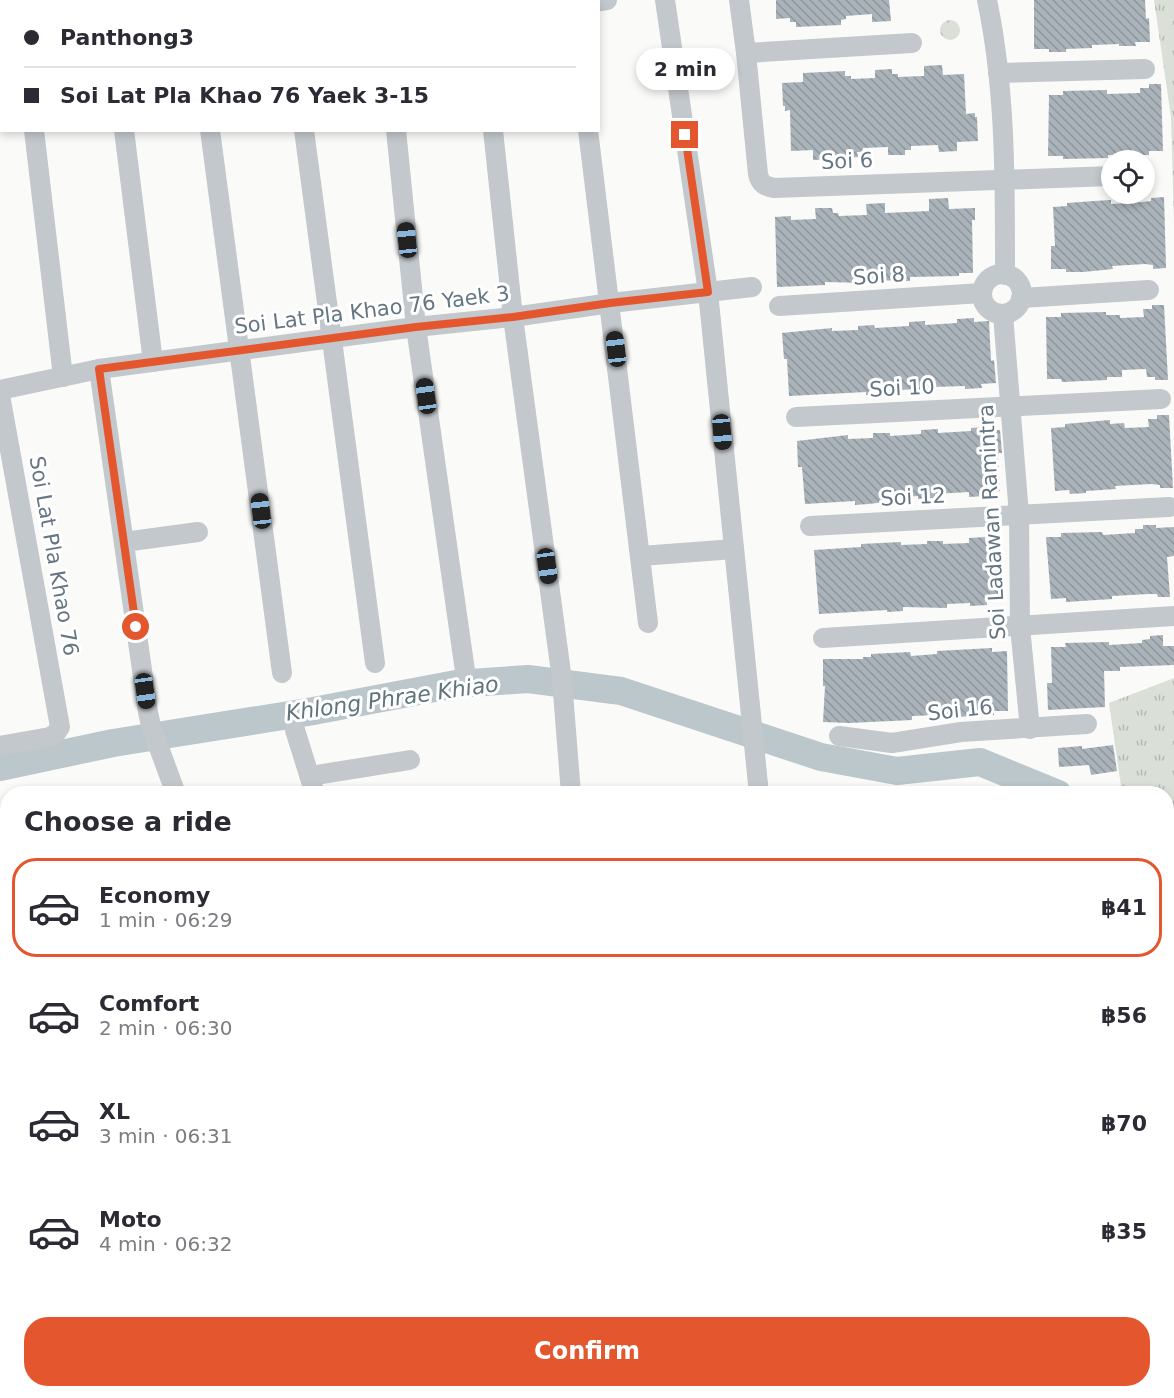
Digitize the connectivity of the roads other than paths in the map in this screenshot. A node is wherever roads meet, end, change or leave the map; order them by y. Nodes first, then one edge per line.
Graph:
1 (664, 0) edge
2 (739, 0) edge
3 (987, 0) edge
4 (912, 43) dead end
5 (746, 53) junction
6 (1145, 69) dead end
7 (998, 73) junction
8 (34, 132) edge
9 (124, 132) edge
10 (210, 132) edge
11 (303, 132) edge
12 (396, 132) edge
13 (493, 132) edge
14 (588, 132) edge
15 (1101, 176) edge
16 (1005, 178) junction
17 (1005, 275) junction
18 (752, 287) dead end
19 (1149, 290) dead end
20 (708, 292) junction
21 (982, 293) junction
22 (1021, 298) junction
23 (610, 303) junction
24 (779, 306) dead end
25 (1004, 314) junction
26 (513, 317) junction
27 (416, 327) junction
28 (330, 339) junction
29 (240, 350) junction
30 (153, 362) junction
31 (99, 369) junction
32 (63, 378) junction
33 (0, 390) edge
34 (0, 395) edge
35 (1161, 399) dead end
36 (1011, 406) junction
37 (796, 417) dead end
38 (1169, 507) dead end
39 (1019, 515) junction
40 (810, 526) dead end
41 (198, 532) dead end
42 (124, 542) junction
43 (734, 549) junction
44 (641, 556) junction
45 (1174, 616) edge
46 (648, 622) dead end
47 (1020, 627) junction
48 (823, 638) dead end
49 (375, 663) dead end
50 (465, 671) dead end
51 (282, 673) dead end
52 (1087, 724) dead end
53 (1030, 729) junction
54 (295, 730) dead end
55 (838, 736) dead end
56 (0, 746) edge
57 (410, 760) dead end
58 (313, 785) edge
59 (173, 786) edge
60 (570, 786) edge
61 (758, 786) edge

1 - 20 street
2 - 5 street, Soi 6
3 - 7 street
4 - 5 street
5 - 16 street, Soi 6
6 - 7 street
7 - 16 street
8 - 32 street
9 - 30 street
10 - 29 street
11 - 28 street
12 - 27 street
13 - 26 street
14 - 23 street
15 - 16 street, Soi 6
16 - 17 street
17 - 21 street
17 - 22 street
18 - 20 street, Soi Lat Pla Khao 76 Yaek 3
19 - 22 street
20 - 23 street, Soi Lat Pla Khao 76 Yaek 3
20 - 43 street
21 - 24 street, Soi 8
21 - 25 street
22 - 25 street
23 - 26 street, Soi Lat Pla Khao 76 Yaek 3
23 - 44 street
25 - 36 street, Soi Ladawan Ramintra
26 - 27 street, Soi Lat Pla Khao 76 Yaek 3
26 - 60 street
27 - 28 street, Soi Lat Pla Khao 76 Yaek 3
27 - 50 street
28 - 29 street, Soi Lat Pla Khao 76 Yaek 3
28 - 49 street
29 - 30 street, Soi Lat Pla Khao 76 Yaek 3
29 - 51 street
30 - 31 street, Soi Lat Pla Khao 76 Yaek 3
31 - 32 street, Soi Lat Pla Khao 76 Yaek 3
31 - 42 street
32 - 33 street, Soi Lat Pla Khao 76 Yaek 3
34 - 56 street, Soi Lat Pla Khao 76
35 - 36 street, Soi 10
36 - 37 street, Soi 10
36 - 39 street, Soi Ladawan Ramintra
38 - 39 street, Soi 12
39 - 40 street, Soi 12
39 - 47 street, Soi Ladawan Ramintra
41 - 42 street
42 - 59 street
43 - 44 street
43 - 61 street
44 - 46 street
45 - 47 street
47 - 48 street
47 - 53 street, Soi Ladawan Ramintra
52 - 53 street, Soi 16
53 - 55 street, Soi 16
54 - 58 street
57 - 58 street

